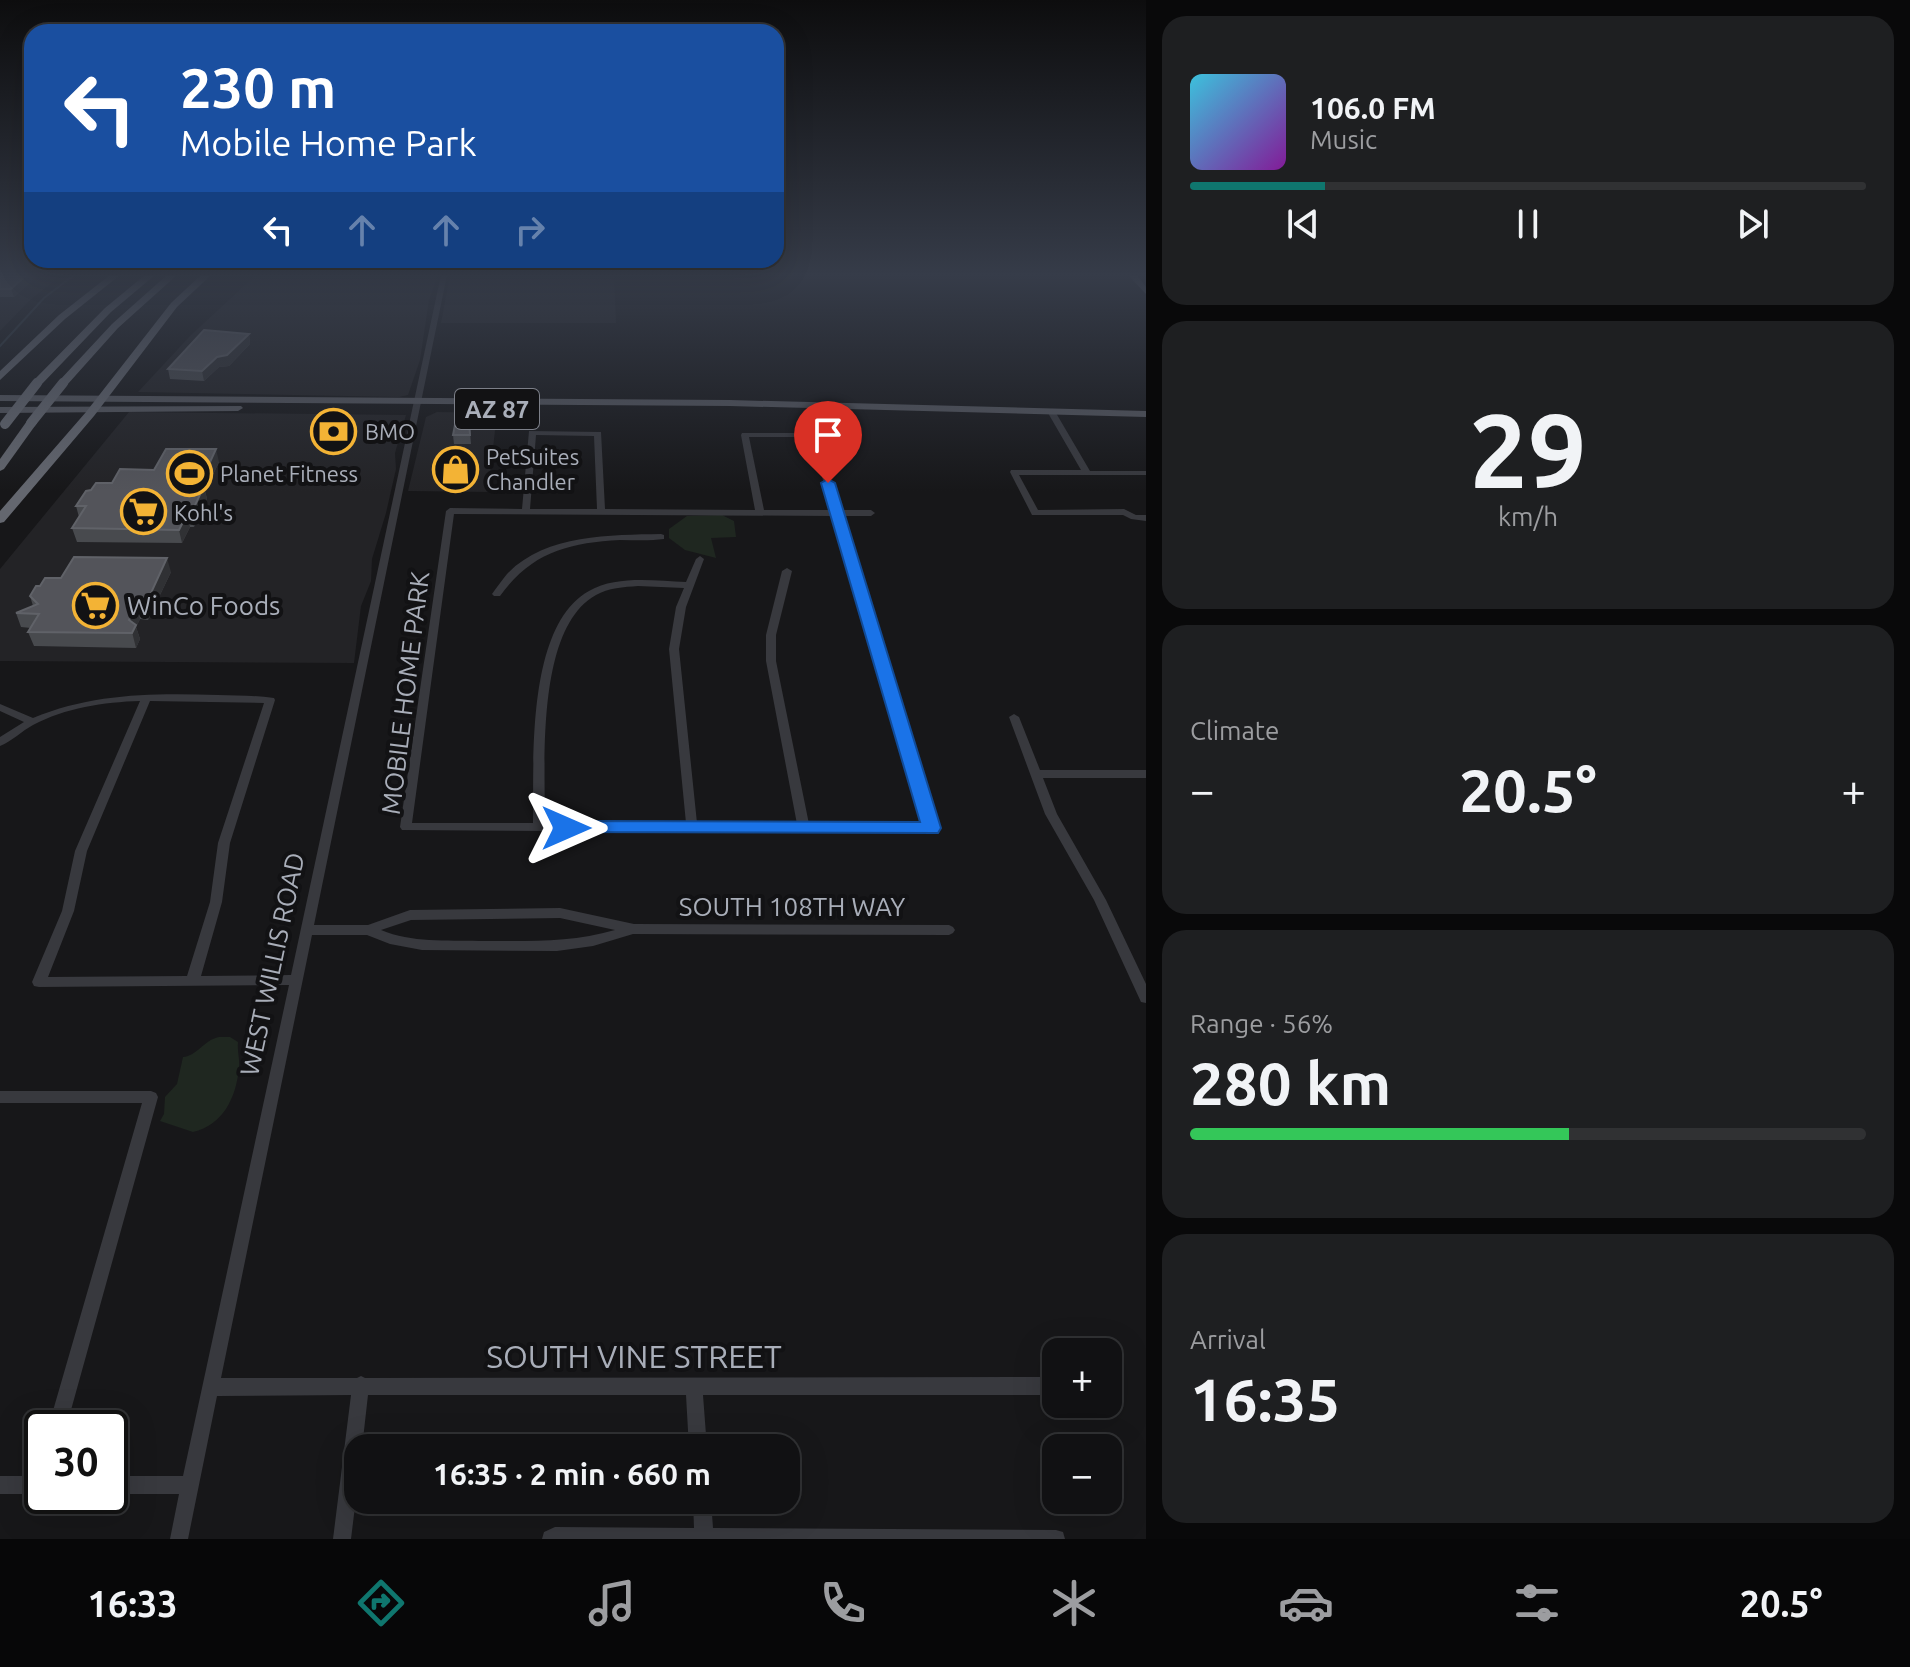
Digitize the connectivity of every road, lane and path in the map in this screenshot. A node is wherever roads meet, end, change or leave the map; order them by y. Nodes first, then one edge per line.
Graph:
1 (31, 347) edge
2 (72, 347) edge
3 (97, 347) edge
4 (141, 347) edge
5 (430, 347) edge
6 (0, 377) edge
7 (101, 397) junction
8 (0, 398) edge
9 (316, 399) junction
10 (419, 405) junction
11 (270, 408) junction
12 (93, 409) junction
13 (0, 410) edge
14 (1146, 414) edge
15 (1054, 417) junction
16 (1146, 421) edge
17 (2, 428) edge
18 (0, 467) edge
19 (1087, 473) junction
20 (1145, 475) edge
21 (526, 511) junction
22 (601, 512) junction
23 (760, 512) junction
24 (837, 513) junction
25 (871, 513) dead end
26 (1146, 518) edge
27 (0, 519) edge
28 (661, 537) dead end
29 (700, 559) dead end
30 (787, 571) dead end
31 (688, 585) junction
32 (497, 594) dead end
33 (146, 699) junction
34 (0, 707) edge
35 (1014, 717) dead end
36 (32, 721) junction
37 (0, 742) edge
38 (1036, 774) junction
39 (1146, 774) edge
40 (539, 827) junction
41 (692, 828) junction
42 (804, 828) junction
43 (634, 929) junction
44 (306, 930) junction
45 (368, 930) junction
46 (949, 930) dead end
47 (193, 979) junction
48 (296, 980) junction
49 (1144, 989) edge
50 (0, 1097) edge
51 (361, 1385) junction
52 (694, 1386) junction
53 (1042, 1386) edge
54 (212, 1387) junction
55 (62, 1410) edge
56 (697, 1434) edge
57 (24, 1484) edge
58 (0, 1485) edge
59 (128, 1485) edge
60 (190, 1485) junction
61 (703, 1514) edge
62 (704, 1538) edge
63 (863, 1538) edge
64 (179, 1539) edge
65 (342, 1539) edge
66 (551, 1539) edge
67 (1056, 1539) edge

1 - 6 highway
2 - 17 highway, bridge
3 - 18 highway, bridge
4 - 7 highway
5 - 10 street, WEST WILLIS ROAD
7 - 8 main road, AZ 87
7 - 9 main road, AZ 87
7 - 12 highway
9 - 10 main road, AZ 87
9 - 11 main road
10 - 11 main road, AZ 87
10 - 15 main road, AZ 87
10 - 44 street, WEST WILLIS ROAD
11 - 12 main road, AZ 87
12 - 13 main road, AZ 87
12 - 27 highway
14 - 15 main road, AZ 87
15 - 16 main road, AZ 87
15 - 19 street
19 - 20 street
19 - 26 street
21 - 22 street, MOBILE HOME PARK
21 - 22 street
21 - 40 street, MOBILE HOME PARK
22 - 23 street, MOBILE HOME PARK
23 - 24 street, MOBILE HOME PARK
23 - 24 street, MOBILE HOME PARK
24 - 25 street, MOBILE HOME PARK
24 - 42 street, MOBILE HOME PARK
28 - 32 street
29 - 31 street
30 - 42 street
31 - 40 street
31 - 41 street
33 - 36 street
33 - 47 street
33 - 47 street
34 - 36 street
35 - 38 street
36 - 37 street
38 - 39 street
38 - 49 street
40 - 41 street, MOBILE HOME PARK
41 - 42 street, MOBILE HOME PARK
43 - 45 street, SOUTH 108TH WAY
43 - 45 street, SOUTH 108TH WAY
43 - 46 street, SOUTH 108TH WAY
44 - 45 street, SOUTH 108TH WAY
44 - 48 street, WEST WILLIS ROAD
47 - 48 street
48 - 54 street, WEST WILLIS ROAD
50 - 55 street
51 - 52 street, SOUTH VINE STREET
51 - 54 street, SOUTH VINE STREET
51 - 65 street
52 - 53 street, SOUTH VINE STREET
52 - 56 street
54 - 60 street, WEST WILLIS ROAD
57 - 58 street
59 - 60 street
60 - 64 street, WEST WILLIS ROAD
61 - 62 street
62 - 63 street
62 - 66 street
63 - 67 street

